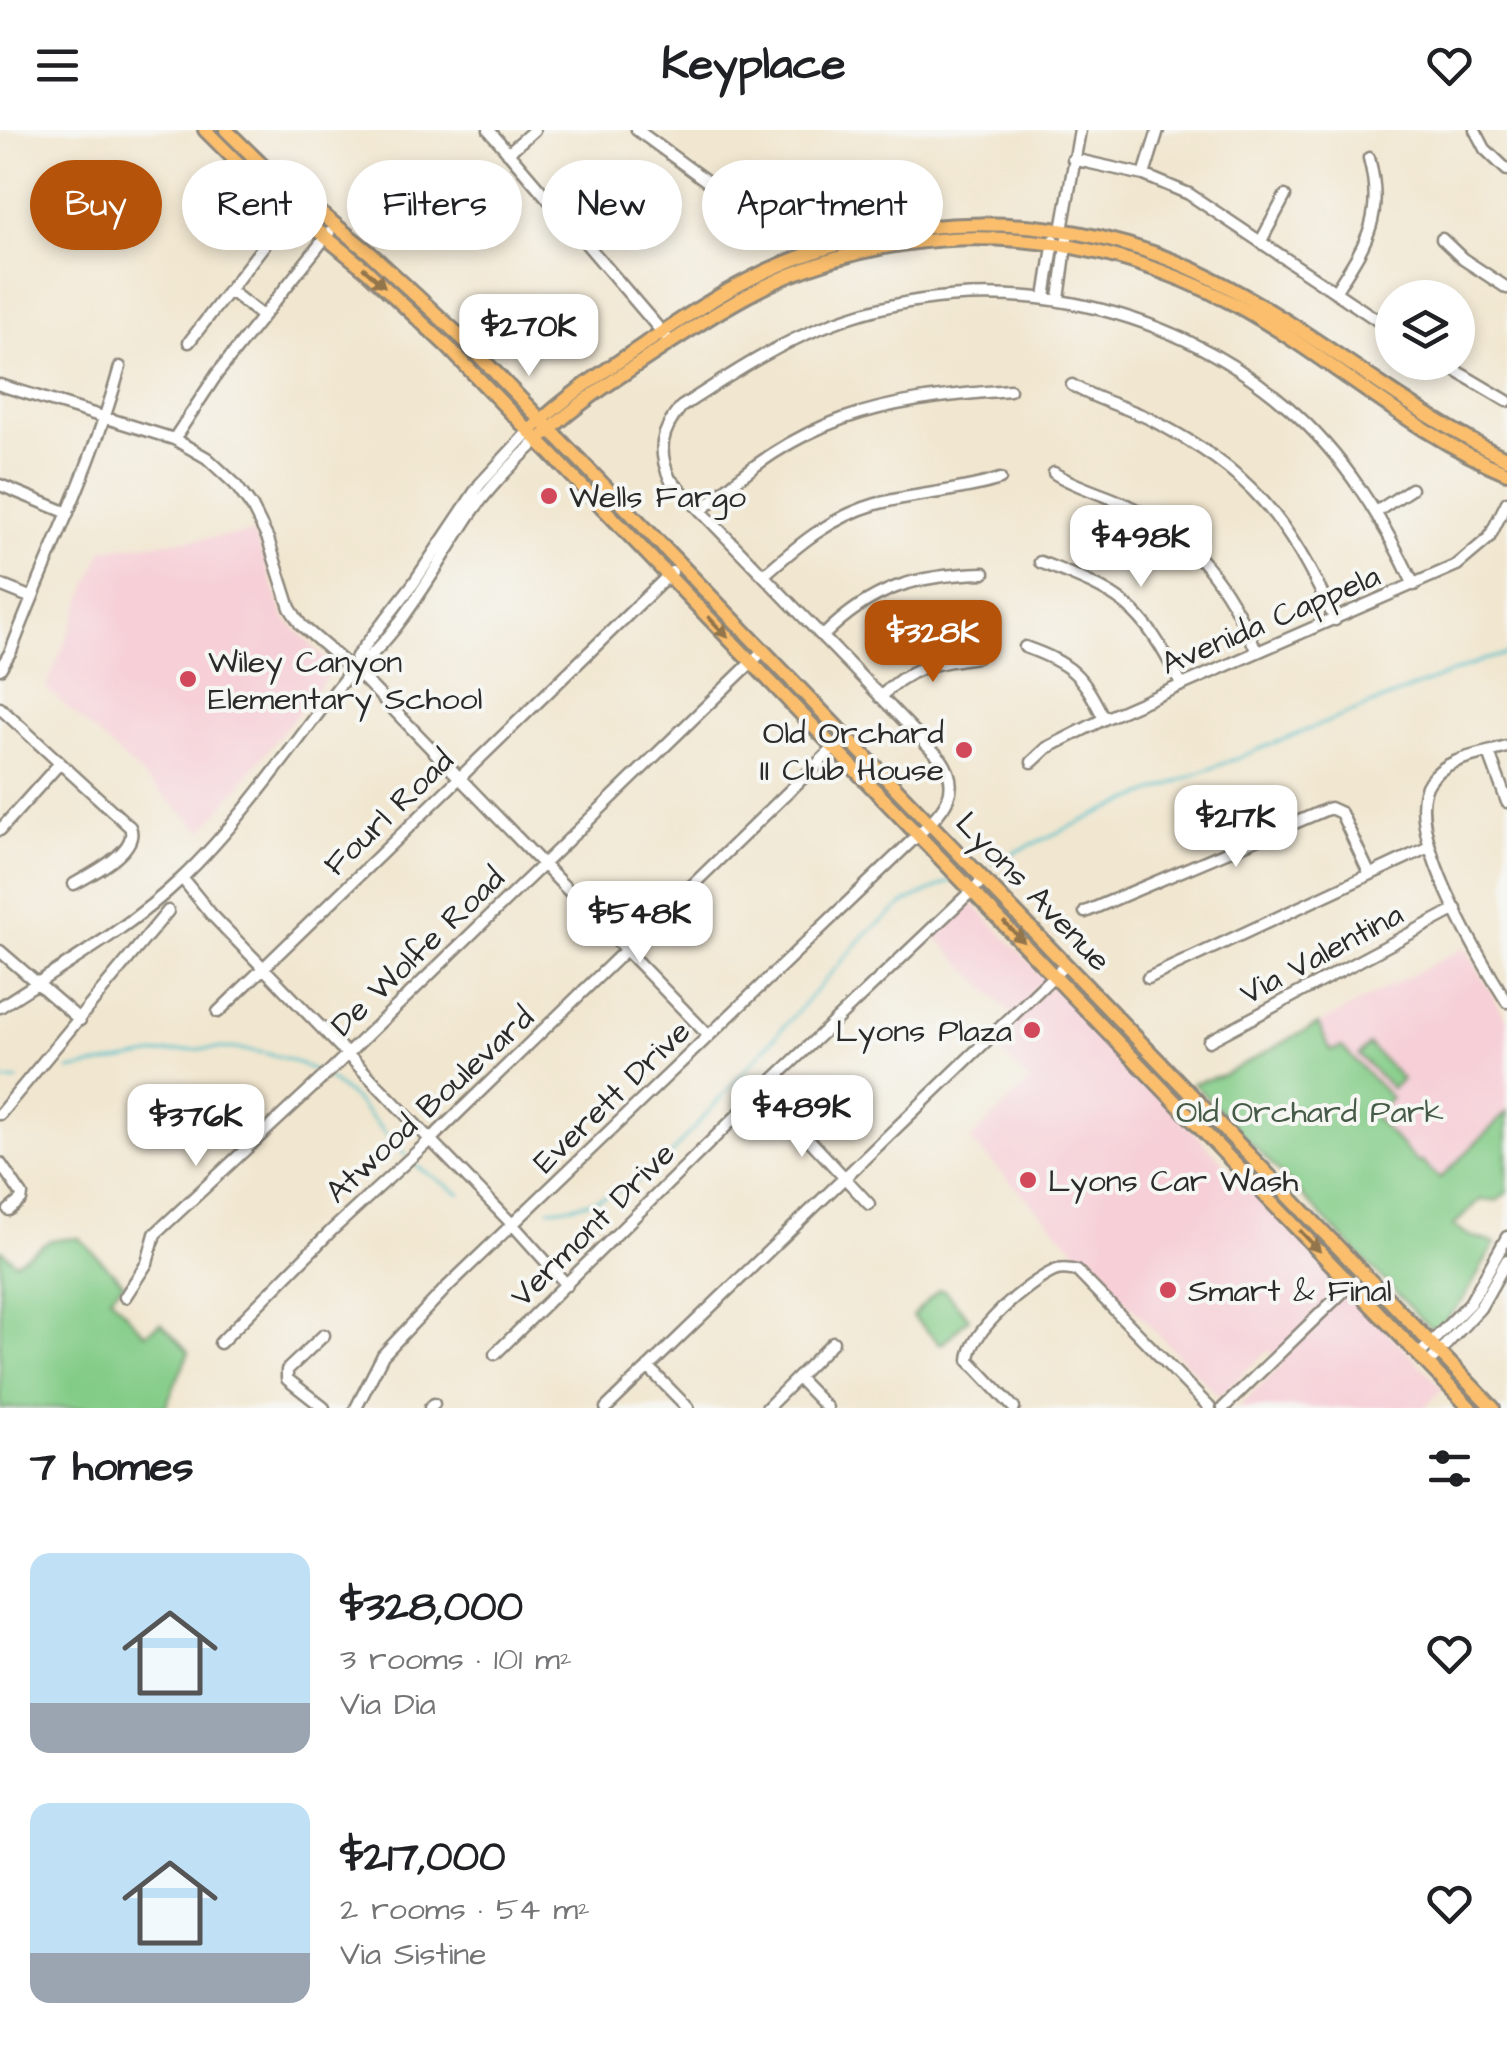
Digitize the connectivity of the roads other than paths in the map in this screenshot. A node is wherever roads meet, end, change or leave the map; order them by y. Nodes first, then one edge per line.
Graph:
1 (226, 130) edge
2 (489, 130) edge
3 (534, 130) edge
4 (637, 130) edge
5 (1080, 130) edge
6 (1158, 130) edge
7 (1475, 130) edge
8 (206, 131) edge
9 (508, 152) junction
10 (1369, 158) dead end
11 (1073, 159) junction
12 (235, 160) edge
13 (246, 160) edge
14 (257, 160) edge
15 (1507, 170) edge
16 (1144, 175) junction
17 (702, 178) edge
18 (1285, 196) dead end
19 (327, 218) edge
20 (337, 226) junction
21 (327, 234) edge
22 (1061, 236) junction
23 (327, 239) edge
24 (1442, 239) dead end
25 (1261, 242) junction
26 (260, 250) edge
27 (314, 250) edge
28 (1507, 288) edge
29 (229, 290) junction
30 (1336, 292) junction
31 (1046, 298) junction
32 (1059, 299) junction
33 (262, 316) junction
34 (1375, 318) edge
35 (667, 338) junction
36 (189, 342) dead end
37 (120, 367) dead end
38 (1471, 380) edge
39 (0, 385) edge
40 (1072, 385) dead end
41 (1010, 390) dead end
42 (1507, 401) edge
43 (106, 417) junction
44 (544, 425) junction
45 (533, 436) junction
46 (174, 438) junction
47 (1507, 459) edge
48 (1507, 472) edge
49 (1054, 473) dead end
50 (1000, 479) dead end
51 (0, 485) edge
52 (1411, 489) dead end
53 (1507, 502) edge
54 (701, 511) junction
55 (1376, 512) junction
56 (68, 513) junction
57 (616, 521) junction
58 (1503, 526) edge
59 (666, 551) junction
60 (1040, 562) dead end
61 (680, 564) junction
62 (984, 572) dead end
63 (668, 575) junction
64 (764, 575) junction
65 (0, 584) edge
66 (1414, 585) junction
67 (32, 598) junction
68 (1335, 620) junction
69 (823, 636) junction
70 (1025, 647) dead end
71 (763, 651) junction
72 (1257, 652) junction
73 (977, 657) dead end
74 (752, 662) junction
75 (353, 668) junction
76 (0, 669) edge
77 (1181, 684) junction
78 (880, 697) junction
79 (0, 708) edge
80 (1104, 718) junction
81 (846, 736) junction
82 (835, 747) junction
83 (1507, 748) edge
84 (1490, 753) junction
85 (60, 762) junction
86 (1032, 762) dead end
87 (460, 777) junction
88 (1507, 802) edge
89 (930, 822) junction
90 (0, 830) edge
91 (918, 834) junction
92 (1430, 846) junction
93 (543, 863) junction
94 (1369, 873) junction
95 (182, 878) junction
96 (984, 879) junction
97 (74, 884) dead end
98 (972, 890) junction
99 (1456, 909) junction
100 (168, 911) dead end
101 (1084, 912) dead end
102 (627, 950) junction
103 (0, 951) edge
104 (1066, 964) junction
105 (263, 968) junction
106 (1055, 975) junction
107 (1148, 978) dead end
108 (36, 983) junction
109 (1507, 1002) edge
110 (0, 1007) edge
111 (218, 1012) dead end
112 (80, 1020) junction
113 (708, 1036) junction
114 (1209, 1041) dead end
115 (347, 1054) junction
116 (763, 1090) junction
117 (0, 1114) edge
118 (430, 1140) junction
119 (0, 1163) edge
120 (847, 1178) junction
121 (869, 1204) dead end
122 (9, 1210) dead end
123 (514, 1226) junction
124 (1507, 1236) edge
125 (1507, 1260) edge
126 (1362, 1274) junction
127 (1351, 1284) junction
128 (567, 1285) junction
129 (125, 1297) dead end
130 (324, 1335) dead end
131 (833, 1342) dead end
132 (220, 1343) dead end
133 (1435, 1349) junction
134 (495, 1354) dead end
135 (1424, 1360) junction
136 (648, 1367) junction
137 (798, 1378) junction
138 (324, 1408) edge
139 (356, 1408) edge
140 (606, 1408) edge
141 (688, 1408) edge
142 (767, 1408) edge
143 (827, 1408) edge
144 (1014, 1408) edge
145 (1210, 1408) edge
146 (1223, 1408) edge
147 (1470, 1408) edge
148 (1493, 1408) edge

1 - 14 main road, Lyons Avenue
2 - 9 street
3 - 9 street
4 - 17 street
5 - 11 street
6 - 16 street
7 - 15 street
8 - 12 main road, Lyons Avenue
8 - 13 main road
9 - 35 street
10 - 30 street
11 - 16 street
11 - 22 street
16 - 25 street
18 - 25 street
19 - 20 main road, Lyons Avenue
20 - 21 street
20 - 44 main road, Lyons Avenue
22 - 31 street
22 - 32 street
22 - 35 main road
22 - 47 main road
22 - 48 main road
23 -> 45 main road, Lyons Avenue
24 - 28 street
25 - 30 street
26 - 29 street
27 - 33 street
29 - 33 street
29 - 36 street
30 - 34 street
31 - 32 street
31 - 54 street, Everett Drive
32 - 55 street
33 - 46 street
35 - 44 main road
37 - 43 street
38 - 42 street
39 - 43 street
40 - 68 street
41 - 54 street
43 - 46 street
43 - 56 street
44 - 45 main road
44 - 59 main road, Lyons Avenue
45 - 57 main road, Lyons Avenue
45 - 75 street
46 - 75 street
49 - 72 street
50 - 64 street
51 - 56 street
52 - 55 street
53 - 58 street, Avenida Cappela
54 - 64 street, Everett Drive
55 - 66 street
56 - 67 street
57 - 59 main road
57 - 63 main road, Lyons Avenue
58 - 66 street, Avenida Cappela
59 - 61 main road, Lyons Avenue
60 - 77 street
61 - 63 street, Fourl Road
61 - 71 main road, Lyons Avenue
62 - 69 street
63 -> 74 main road, Lyons Avenue
63 - 87 street, Fourl Road
64 - 69 street, Everett Drive
65 - 67 street
66 - 68 street, Avenida Cappela
67 - 76 street
68 - 72 street, Avenida Cappela
69 - 78 street, Everett Drive
70 - 80 street
71 - 74 street, De Wolfe Road
71 - 81 main road, Lyons Avenue
72 - 77 street, Avenida Cappela
73 - 78 street
74 - 82 main road, Lyons Avenue
74 - 93 street, De Wolfe Road
75 - 87 street
75 - 95 street
77 - 80 street, Avenida Cappela
78 - 89 street, Everett Drive
79 - 85 street
80 - 86 street, Avenida Cappela
81 - 82 street, Atwood Boulevard
81 - 89 main road, Lyons Avenue
82 - 91 main road, Lyons Avenue
82 - 102 street, Atwood Boulevard
83 - 84 street
84 - 88 street
84 - 92 street
85 - 90 street
85 - 97 street
87 - 93 street
87 - 105 street, Fourl Road
89 - 91 street, Everett Drive
89 - 96 main road, Lyons Avenue
91 - 98 main road, Lyons Avenue
91 - 113 street, Everett Drive
92 - 94 street
92 - 99 street
93 - 102 street
93 - 115 street, De Wolfe Road
94 - 101 street
94 - 107 street
95 - 105 street
95 - 108 street
96 - 98 street, Vermont Drive
96 - 104 main road, Lyons Avenue
98 -> 106 main road, Lyons Avenue
98 - 116 street, Vermont Drive
99 - 109 street
99 - 114 street, Via Valentina
100 - 112 street
102 - 113 street
102 - 118 street, Atwood Boulevard
103 - 108 street
104 - 106 street
104 - 126 main road, Lyons Avenue
105 - 111 street, Fourl Road
105 - 115 street
106 - 120 street
106 -> 127 main road, Lyons Avenue
108 - 110 street
108 - 112 street
112 - 117 street
113 - 123 street, Everett Drive
115 - 118 street
115 - 129 street, De Wolfe Road
116 - 120 street
116 - 128 street, Vermont Drive
118 - 123 street
118 - 132 street, Atwood Boulevard
119 - 122 street
120 - 121 street
120 - 136 street
123 - 128 street
123 - 139 street, Everett Drive
124 - 133 street
125 - 133 street
126 - 127 street
126 - 133 main road, Lyons Avenue
127 - 135 main road, Lyons Avenue
127 - 146 street
128 - 134 street, Vermont Drive
130 - 138 street
131 - 137 street
133 - 135 street
133 - 148 main road, Lyons Avenue
135 - 147 main road, Lyons Avenue
136 - 140 street
136 - 141 street
137 - 142 street
137 - 143 street
144 - 145 street

